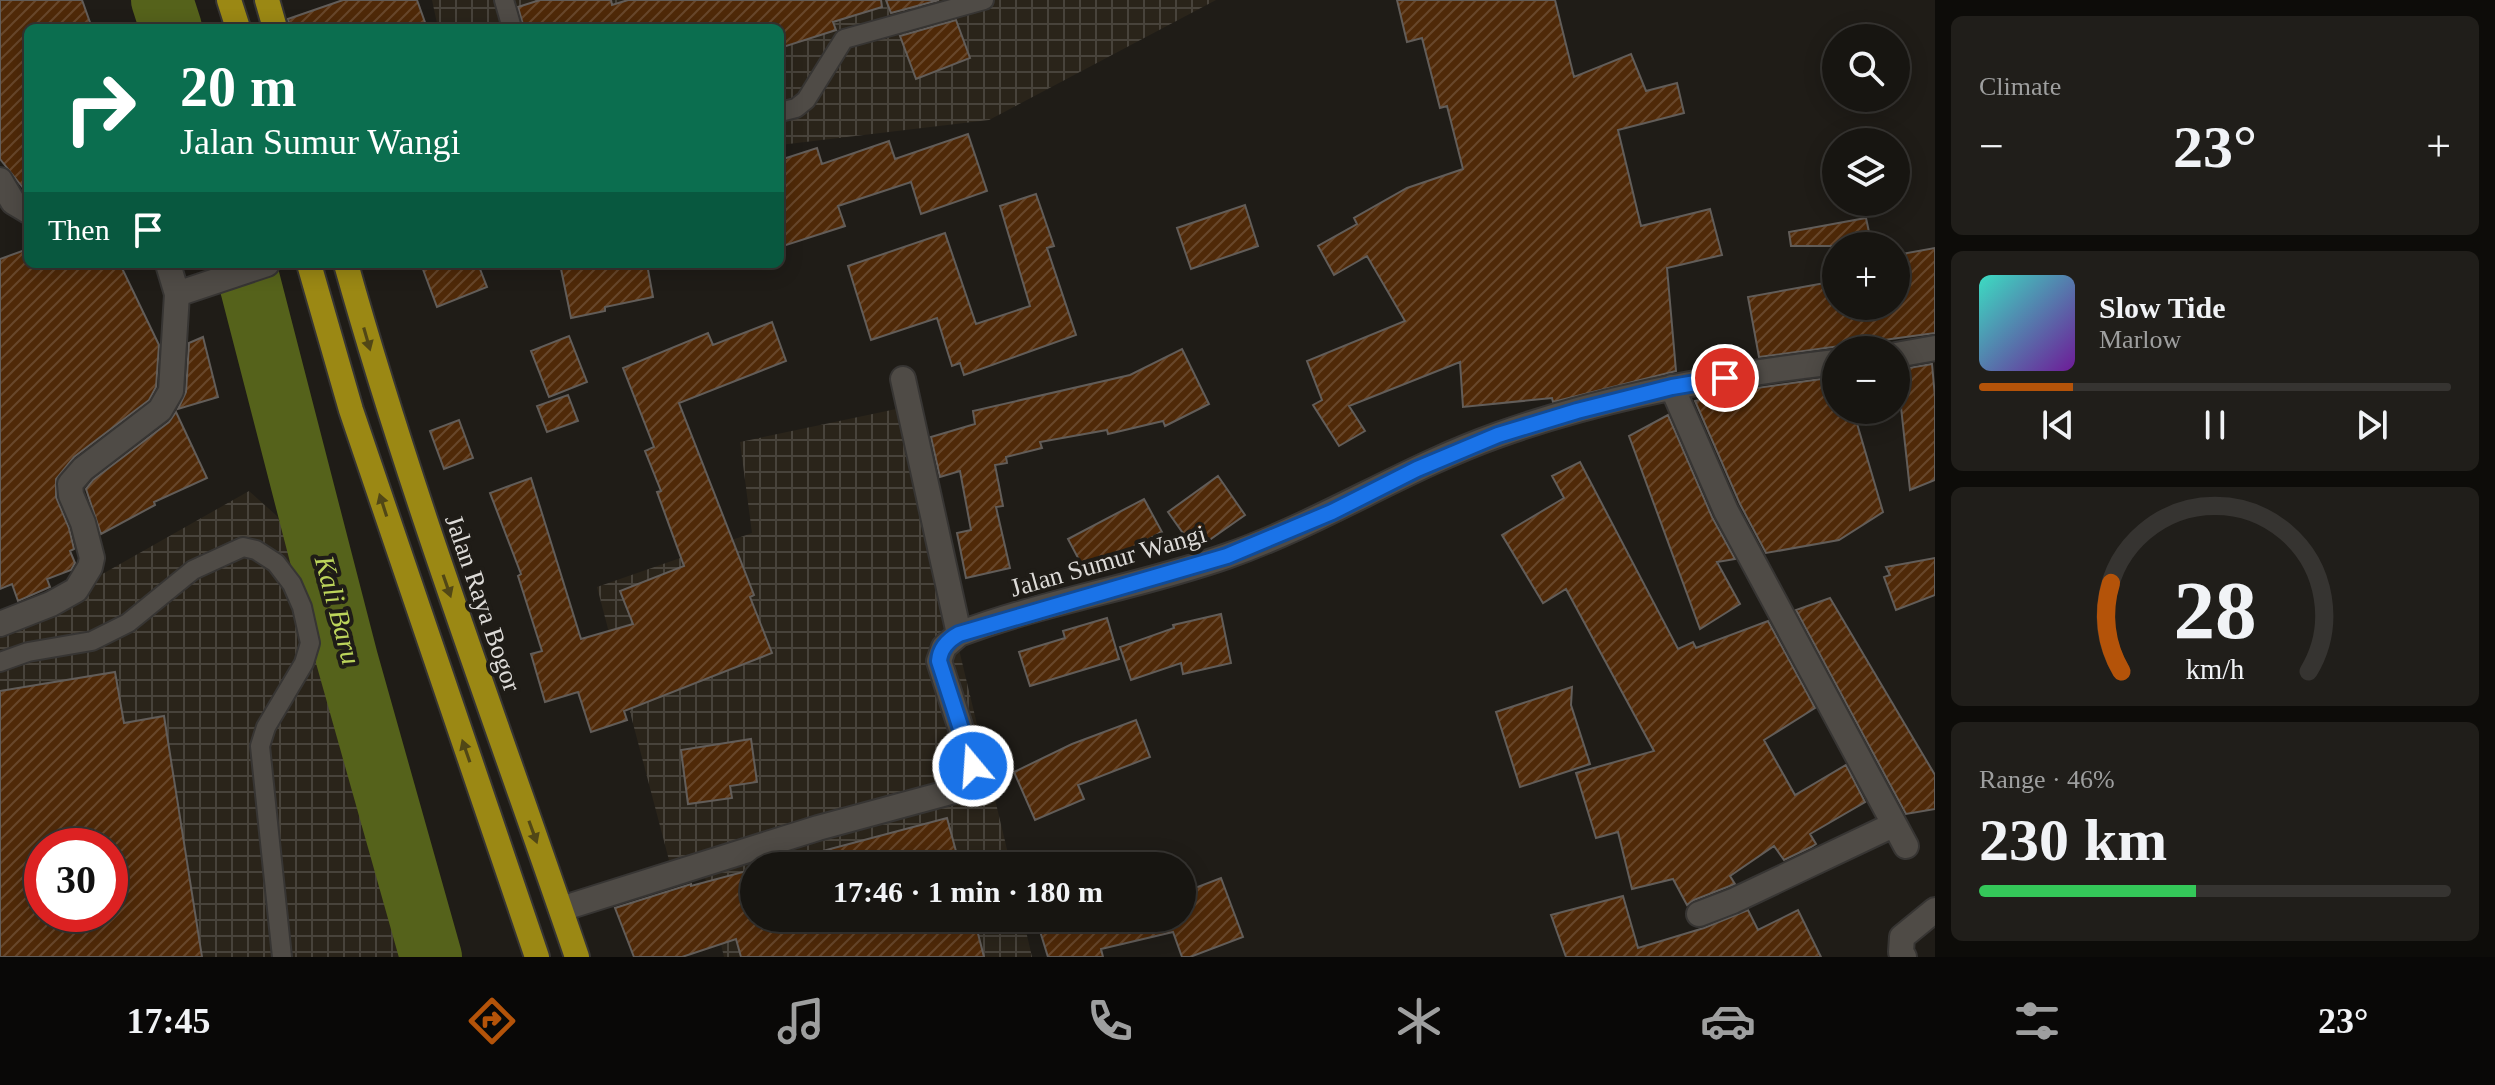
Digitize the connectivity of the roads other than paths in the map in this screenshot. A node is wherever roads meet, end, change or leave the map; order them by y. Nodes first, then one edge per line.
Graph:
1 (229, 0) edge
2 (267, 0) edge
3 (504, 0) edge
4 (984, 0) edge
5 (237, 24) edge
6 (274, 24) edge
7 (511, 24) edge
8 (784, 111) edge
9 (0, 180) edge
10 (24, 209) edge
11 (170, 268) edge
12 (255, 268) edge
13 (310, 268) edge
14 (347, 268) edge
15 (181, 292) junction
16 (1935, 348) edge
17 (1910, 352) edge
18 (1822, 364) edge
19 (903, 379) dead end
20 (1672, 387) junction
21 (0, 624) edge
22 (959, 634) junction
23 (0, 662) edge
24 (1893, 825) junction
25 (1906, 846) dead end
26 (561, 909) junction
27 (1935, 910) edge
28 (1699, 914) dead end
29 (282, 957) edge
30 (537, 957) edge
31 (577, 957) edge
32 (1904, 957) edge

1 - 5 highway
2 - 6 highway
3 - 7 lane
4 - 8 lane
9 - 10 street
11 - 15 street
12 - 15 street
30 -> 13 highway
14 -> 26 highway, Jalan Raya Bogor
15 - 21 street
16 - 17 street
18 - 20 street, Jalan Sumur Wangi
19 - 22 street
20 - 22 street, Jalan Sumur Wangi
20 - 24 street
22 - 26 street
23 - 29 lane
24 - 25 street
24 - 28 street
26 - 31 highway, Jalan Raya Bogor
27 - 32 street

